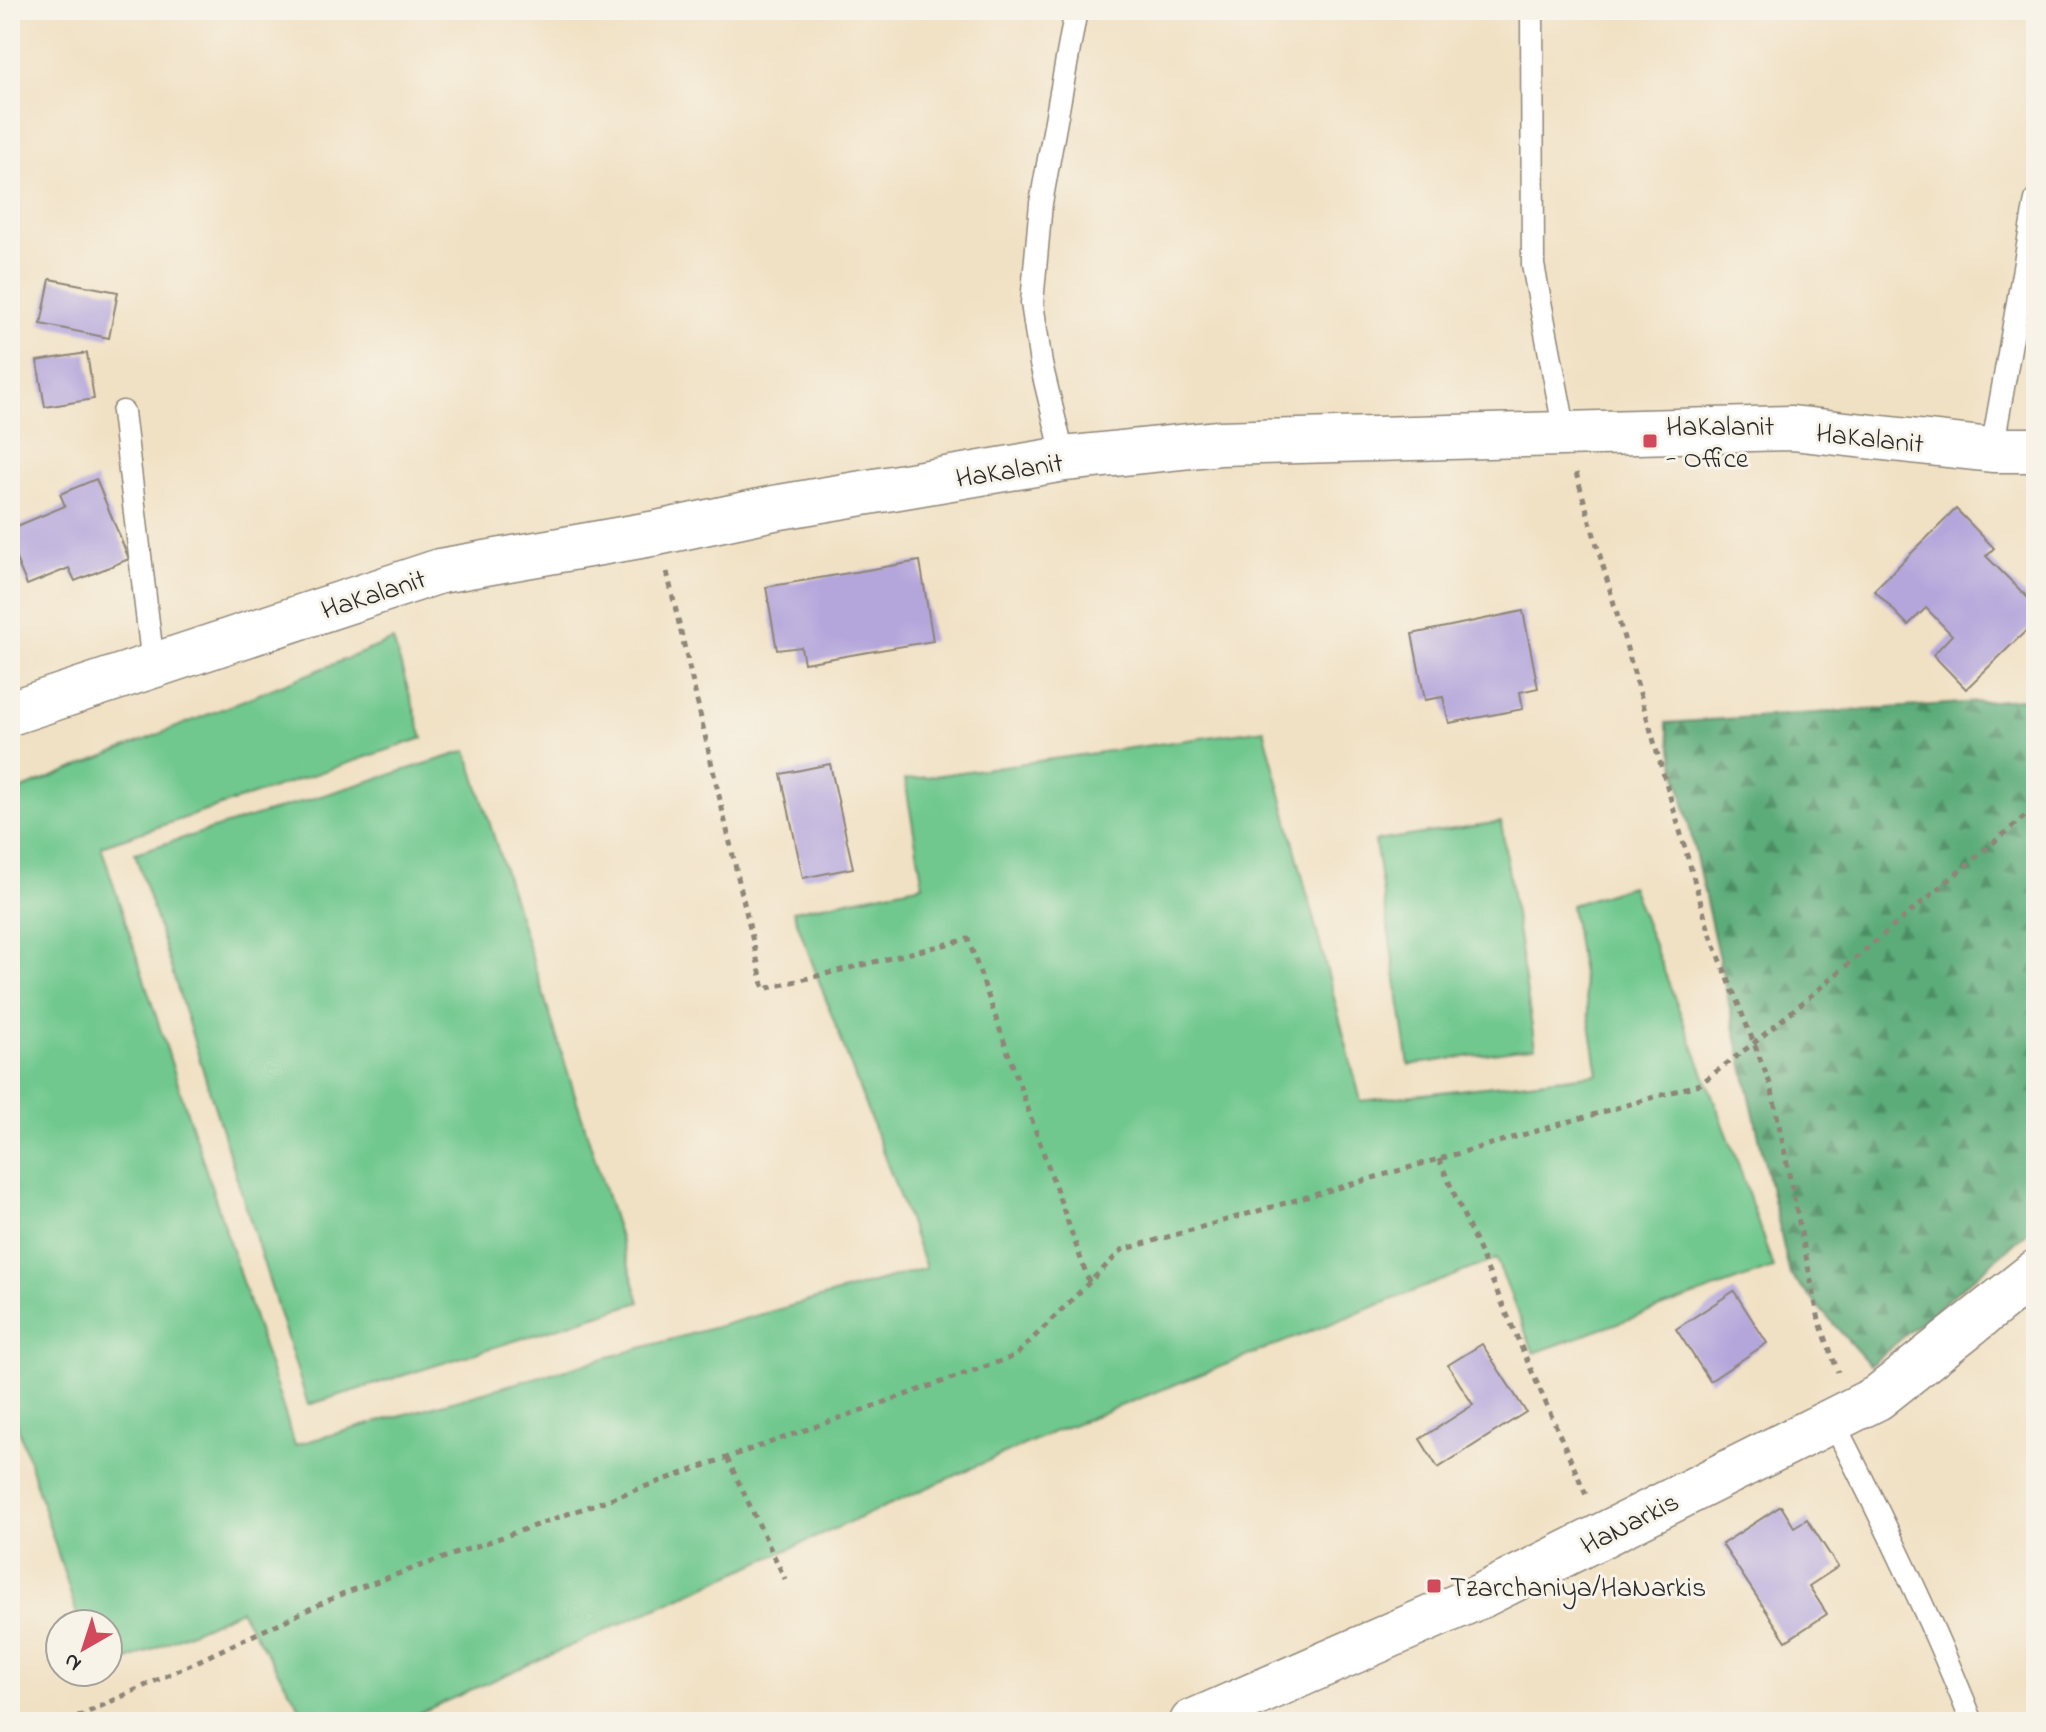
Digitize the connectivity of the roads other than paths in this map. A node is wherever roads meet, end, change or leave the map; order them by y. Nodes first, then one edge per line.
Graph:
1 (1076, 10) edge
2 (1532, 10) edge
3 (2036, 200) edge
4 (123, 412) dead end
5 (1565, 433) junction
6 (1992, 450) junction
7 (2036, 450) edge
8 (1064, 459) junction
9 (153, 665) junction
10 (10, 713) edge
11 (2036, 1272) edge
12 (1843, 1415) junction
13 (1192, 1722) edge
14 (1972, 1722) edge

1 - 8 lane
2 - 5 lane
3 - 6 lane
4 - 9 lane
5 - 6 street, HaKalanit
5 - 8 street, HaKalanit
6 - 7 street, HaKalanit
8 - 9 street, HaKalanit
9 - 10 street, HaKalanit
11 - 12 street, HaNarkis
12 - 13 street, HaNarkis
12 - 14 lane

